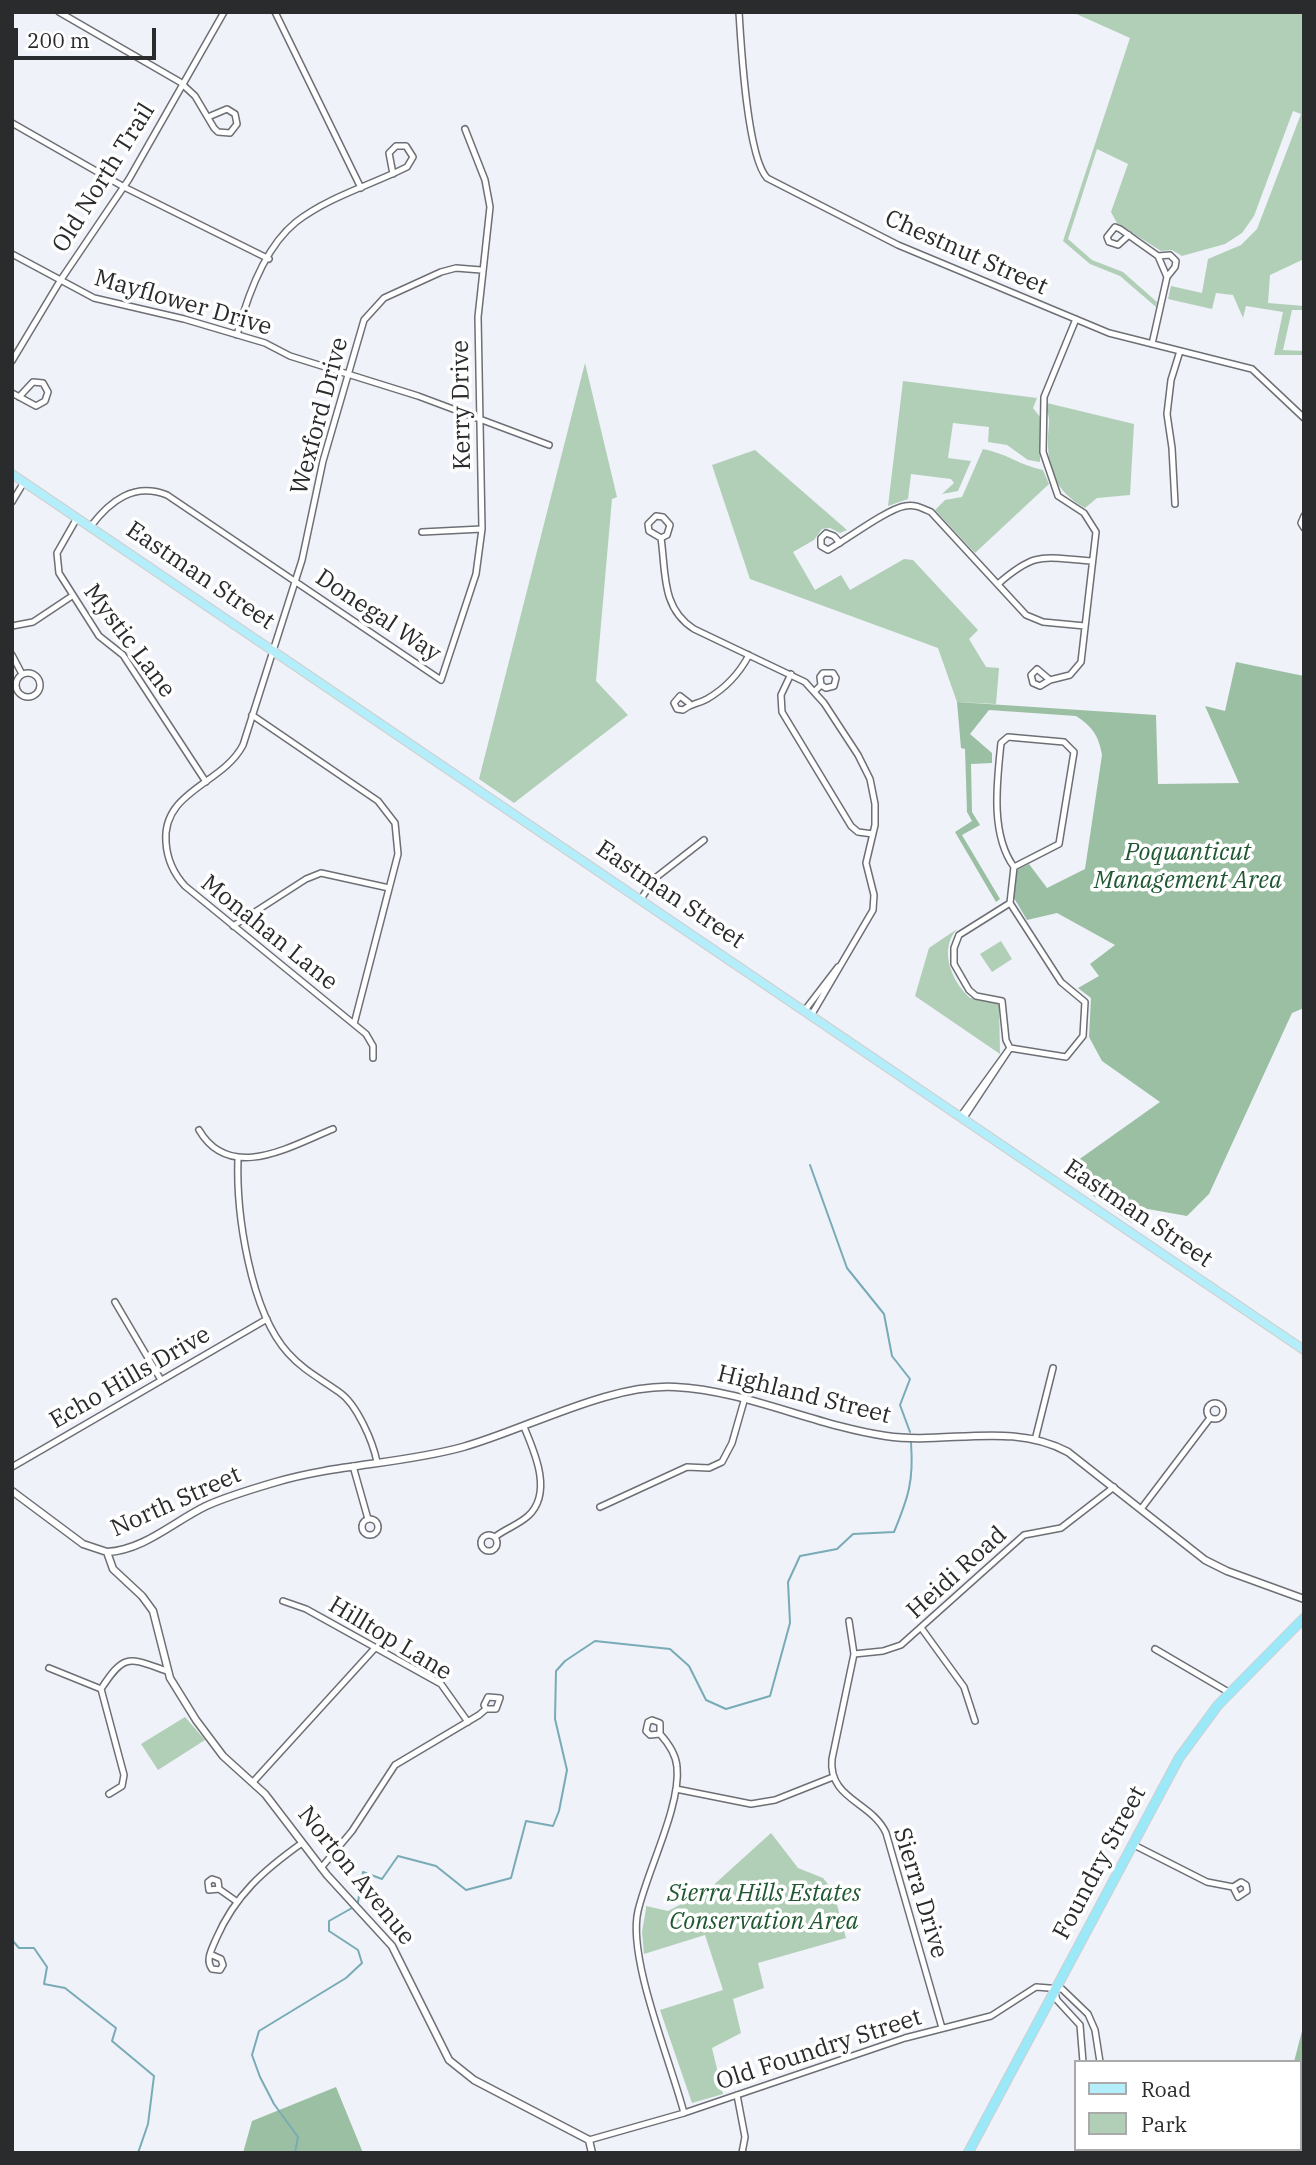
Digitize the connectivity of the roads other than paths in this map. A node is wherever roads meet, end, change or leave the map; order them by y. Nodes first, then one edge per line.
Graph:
1 (59, 12) edge
2 (224, 12) edge
3 (275, 12) edge
4 (739, 12) edge
5 (183, 84) junction
6 (208, 117) junction
7 (12, 123) edge
8 (465, 129) dead end
9 (393, 174) junction
10 (124, 187) junction
11 (361, 188) junction
12 (1129, 235) dead end
13 (12, 254) edge
14 (1158, 256) junction
15 (269, 259) junction
16 (481, 270) junction
17 (1167, 277) junction
18 (60, 281) junction
19 (1076, 319) junction
20 (237, 335) junction
21 (1152, 345) junction
22 (1180, 351) junction
23 (12, 361) edge
24 (349, 374) junction
25 (12, 393) edge
26 (19, 397) junction
27 (1304, 418) edge
28 (478, 419) junction
29 (549, 445) dead end
30 (12, 474) edge
31 (24, 482) junction
32 (12, 502) edge
33 (1175, 504) dead end
34 (1304, 516) edge
35 (78, 517) junction
36 (91, 526) junction
37 (1304, 528) edge
38 (482, 529) junction
39 (422, 533) dead end
40 (661, 538) junction
41 (840, 543) dead end
42 (1092, 561) junction
43 (296, 582) junction
44 (998, 584) junction
45 (72, 596) junction
46 (12, 626) edge
47 (1085, 626) junction
48 (272, 648) junction
49 (12, 655) edge
50 (749, 655) junction
51 (22, 674) junction
52 (791, 674) junction
53 (441, 680) joint
54 (1050, 680) dead end
55 (821, 685) dead end
56 (815, 691) junction
57 (689, 703) dead end
58 (252, 715) junction
59 (206, 782) junction
60 (873, 834) junction
61 (704, 840) dead end
62 (1014, 867) junction
63 (389, 888) junction
64 (641, 899) junction
65 (1010, 903) junction
66 (233, 926) junction
67 (809, 1012) junction
68 (354, 1024) junction
69 (1010, 1048) junction
70 (373, 1058) dead end
71 (961, 1118) junction
72 (333, 1129) dead end
73 (199, 1130) dead end
74 (238, 1158) junction
75 (116, 1302) dead end
76 (267, 1319) junction
77 (1304, 1350) edge
78 (1053, 1368) dead end
79 (161, 1380) junction
80 (744, 1401) junction
81 (1210, 1418) dead end
82 (524, 1427) junction
83 (1035, 1440) junction
84 (377, 1462) junction
85 (353, 1466) junction
86 (12, 1467) edge
87 (302, 1475) joint
88 (1114, 1487) junction
89 (12, 1491) edge
90 (600, 1507) dead end
91 (1141, 1509) junction
92 (368, 1519) dead end
93 (495, 1537) dead end
94 (107, 1552) junction
95 (1304, 1599) edge
96 (283, 1601) dead end
97 (1304, 1618) edge
98 (849, 1622) dead end
99 (922, 1629) junction
100 (375, 1648) junction
101 (1155, 1649) dead end
102 (853, 1654) junction
103 (49, 1668) dead end
104 (167, 1671) junction
105 (101, 1689) junction
106 (1230, 1693) junction
107 (486, 1709) dead end
108 (975, 1721) dead end
109 (468, 1722) junction
110 (660, 1734) dead end
111 (833, 1777) junction
112 (253, 1782) junction
113 (676, 1789) junction
114 (109, 1794) dead end
115 (302, 1843) junction
116 (1132, 1844) junction
117 (321, 1868) junction
118 (1233, 1886) dead end
119 (219, 1889) dead end
120 (236, 1901) junction
121 (210, 1954) dead end
122 (1054, 1990) junction
123 (1073, 1997) junction
124 (1065, 2006) junction
125 (942, 2028) junction
126 (1083, 2060) edge
127 (1100, 2060) edge
128 (737, 2095) junction
129 (684, 2113) junction
130 (589, 2140) junction
131 (592, 2153) edge
132 (742, 2153) edge
133 (968, 2153) edge

1 - 5 street
2 - 5 street, Old North Trail
3 - 11 street
4 - 19 street, Chestnut Street
5 - 6 street
5 - 10 street, Old North Trail
6 - 6 street
7 - 10 street
8 - 16 street, Kerry Drive
9 - 9 street
9 - 11 street
10 - 15 street
10 - 18 street, Old North Trail
11 - 15 street
12 - 14 street
13 - 18 street, Mayflower Drive
14 - 17 street
14 - 17 street
15 - 20 street
16 - 24 street, Wexford Drive
16 - 28 street, Kerry Drive
17 - 21 street
18 - 20 street, Mayflower Drive
18 - 23 street, Old North Trail
19 - 21 street, Chestnut Street
19 - 42 street
20 - 24 street, Mayflower Drive
21 - 22 street, Chestnut Street
22 - 27 street, Chestnut Street
22 - 33 street
24 - 28 street, Mayflower Drive
24 - 43 street, Wexford Drive
25 - 26 street
26 - 26 street
28 - 29 street, Mayflower Drive
28 - 38 street, Kerry Drive
30 - 31 main road, Eastman Street
31 - 32 street
31 - 35 main road, Eastman Street
34 - 37 street
35 - 36 main road, Eastman Street
35 - 45 street, Mystic Lane
36 - 43 street, Donegal Way
36 - 48 main road, Eastman Street
38 - 39 street
38 - 53 street, Kerry Drive
40 - 40 street
40 - 50 street
41 - 44 street
42 - 44 street
42 - 47 street
43 - 48 street, Wexford Drive
43 - 53 street, Donegal Way
44 - 47 street
45 - 46 street
45 - 59 street, Mystic Lane
47 - 54 street
48 - 58 street, Monahan Lane
48 - 64 main road, Eastman Street
49 - 51 street
50 - 52 street
50 - 57 street
51 - 51 street
52 - 56 street
52 - 60 street
55 - 56 street
56 - 60 street
58 - 59 street, Monahan Lane
58 - 63 street
59 - 66 street, Monahan Lane
60 - 67 street
61 - 64 street
62 - 62 street
62 - 65 street
63 - 66 street
63 - 68 street
64 - 67 main road, Eastman Street
65 - 69 street
65 - 69 street
66 - 68 street, Monahan Lane
67 - 71 main road, Eastman Street
68 - 70 street, Monahan Lane
69 - 71 street
71 - 77 main road, Eastman Street
72 - 74 street
73 - 74 street
74 - 76 street
75 - 79 street
76 - 79 street, Echo Hills Drive
76 - 84 street
78 - 83 street
79 - 86 street, Echo Hills Drive
80 - 82 street, Highland Street
80 - 83 street, Highland Street
80 - 90 street
81 - 91 street
82 - 84 street, Highland Street
82 - 93 street
83 - 88 street, Highland Street
84 - 85 street, Highland Street
85 - 87 street, Highland Street
85 - 92 street
87 - 94 street, North Street
88 - 91 street, Highland Street
88 - 99 street, Heidi Road
89 - 94 street
91 - 95 street, Highland Street
94 - 104 street, Norton Avenue
96 - 100 street, Hilltop Lane
97 - 106 highway, Foundry Street
98 - 102 street
99 - 102 street, Heidi Road
99 - 108 street
100 - 109 street, Hilltop Lane
100 - 112 street
101 - 106 street
102 - 111 street
103 - 105 street
104 - 105 street
104 - 112 street, Norton Avenue
105 - 114 street
106 - 116 highway, Foundry Street
107 - 109 street
109 - 117 street
110 - 113 street
111 - 113 street
111 - 125 street, Sierra Drive
112 - 115 street, Norton Avenue
113 - 129 street
115 - 117 street, Norton Avenue
115 - 120 street
116 - 118 street
116 - 122 highway, Foundry Street
117 - 130 street, Norton Avenue
119 - 120 street
120 - 121 street
122 - 123 street
122 - 124 street
122 - 125 street, Old Foundry Street
122 - 133 highway, Foundry Street
123 - 124 street
123 - 127 street
124 - 126 street
125 - 128 street, Old Foundry Street
128 - 129 street, Old Foundry Street
128 - 132 street
129 - 130 street, Old Foundry Street
130 - 131 street

